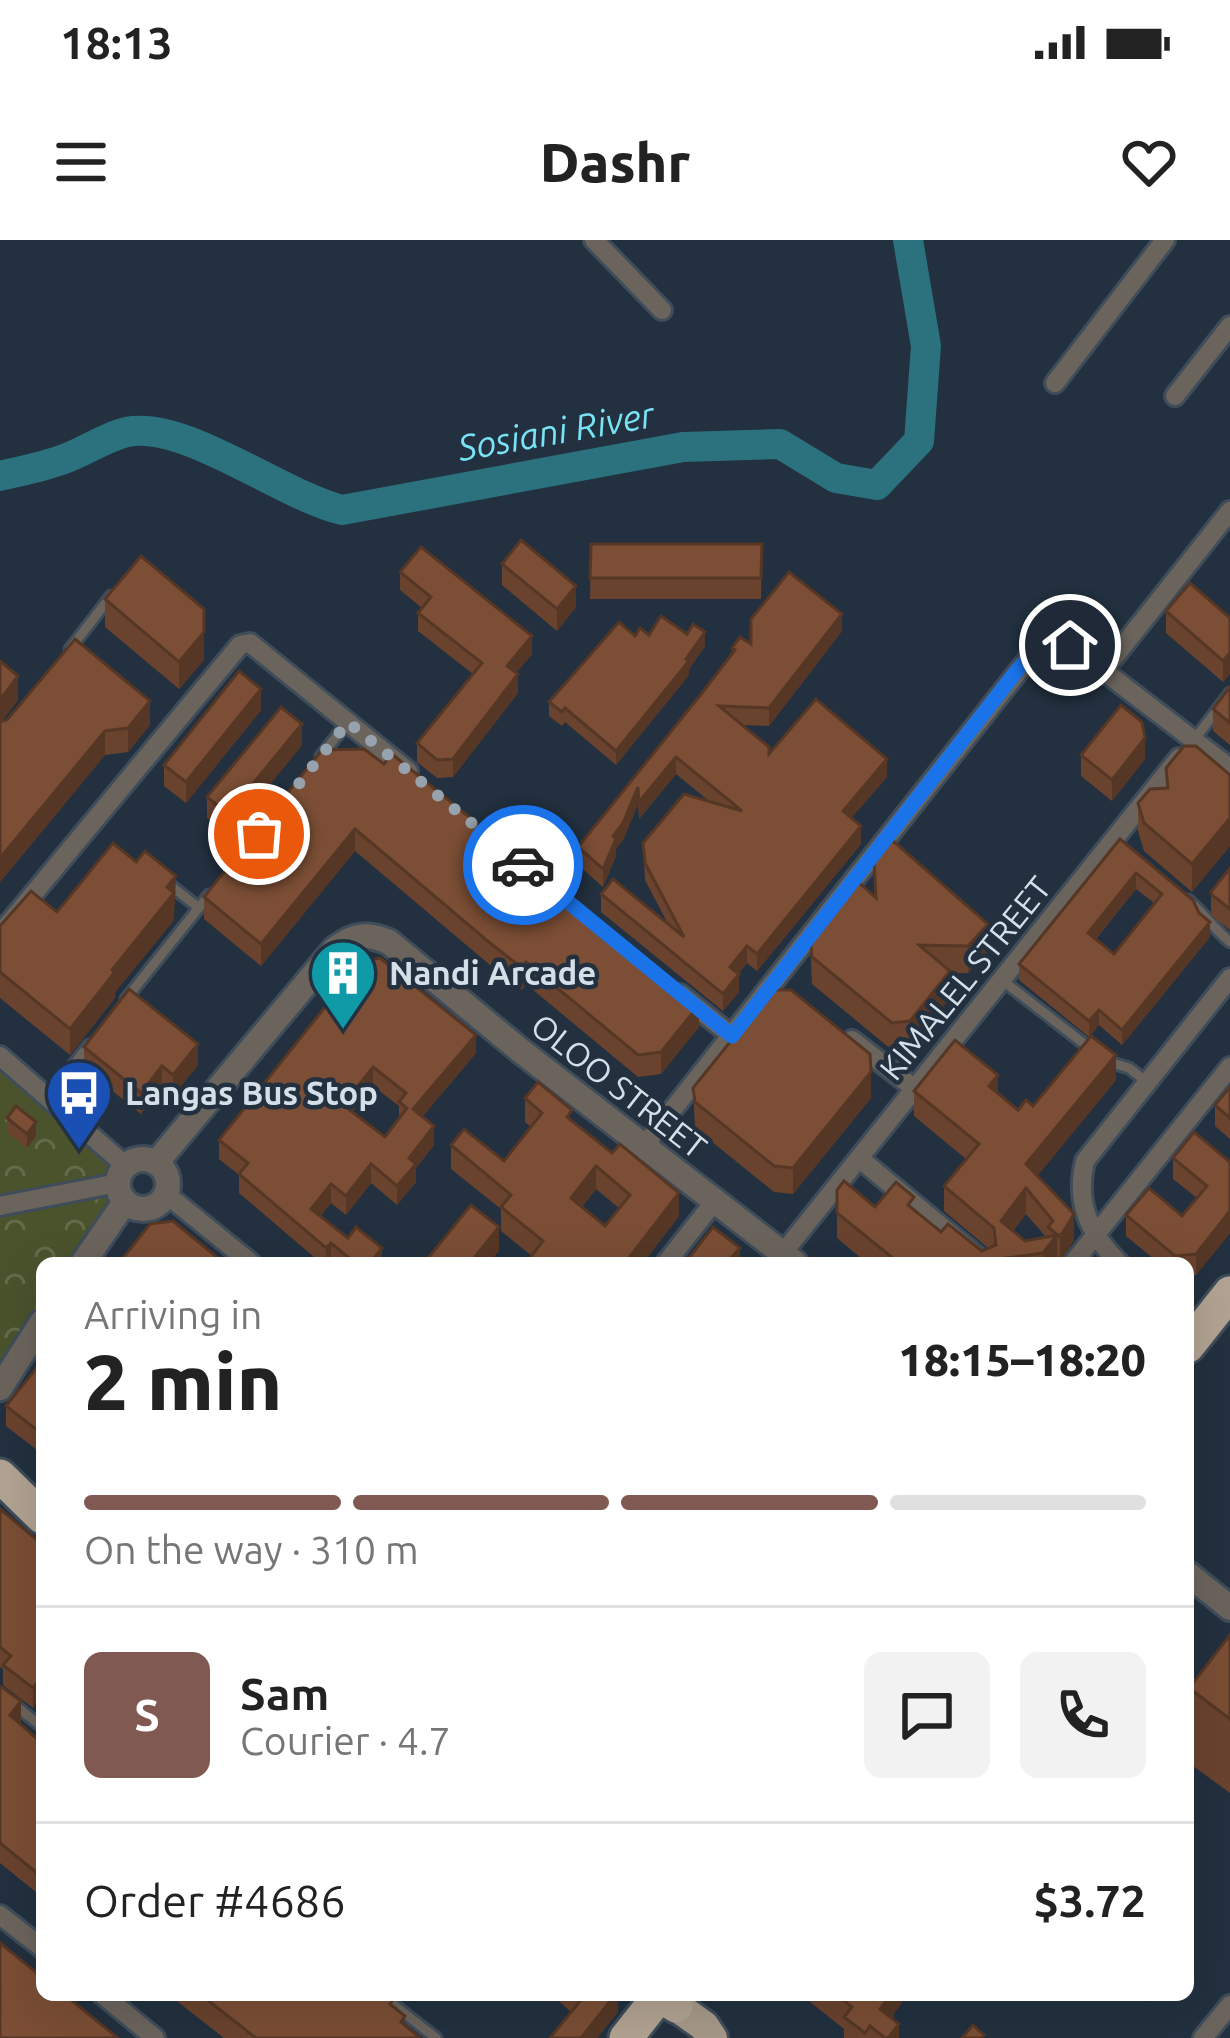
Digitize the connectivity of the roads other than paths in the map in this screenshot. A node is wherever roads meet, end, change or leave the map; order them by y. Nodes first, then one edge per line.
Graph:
1 (594, 240) edge
2 (1165, 240) edge
3 (662, 310) dead end
4 (1230, 326) edge
5 (1054, 383) dead end
6 (1175, 396) dead end
7 (1230, 511) edge
8 (122, 582) edge
9 (59, 662) edge
10 (1104, 670) junction
11 (1230, 693) edge
12 (348, 722) junction
13 (1194, 740) junction
14 (318, 760) edge
15 (1230, 768) edge
16 (421, 782) edge
17 (476, 827) edge
18 (1115, 838) junction
19 (1132, 853) edge
20 (152, 870) edge
21 (214, 889) edge
22 (1215, 892) edge
23 (1183, 896) edge
24 (199, 908) junction
25 (1201, 910) junction
26 (586, 916) edge
27 (0, 934) edge
28 (1230, 942) edge
29 (659, 976) edge
30 (1230, 978) edge
31 (776, 980) junction
32 (1002, 980) junction
33 (794, 993) edge
34 (116, 1011) edge
35 (828, 1021) edge
36 (103, 1028) edge
37 (732, 1036) junction
38 (0, 1056) edge
39 (1230, 1067) edge
40 (1148, 1082) junction
41 (914, 1089) junction
42 (47, 1097) junction
43 (644, 1146) junction
44 (859, 1158) junction
45 (155, 1162) junction
46 (123, 1183) junction
47 (166, 1194) junction
48 (714, 1202) junction
49 (0, 1206) edge
50 (1096, 1236) junction
51 (86, 1257) edge
52 (244, 1257) edge
53 (671, 1257) edge
54 (788, 1257) edge
55 (790, 1257) edge
56 (979, 1257) edge
57 (1078, 1257) edge
58 (1114, 1257) edge
59 (1230, 1293) edge
60 (36, 1330) edge
61 (1201, 1332) edge
62 (9, 1364) edge
63 (0, 1388) edge
64 (0, 1476) edge
65 (0, 1492) edge
66 (36, 1512) edge
67 (36, 1513) edge
68 (1194, 1579) edge
69 (1230, 1608) edge
70 (0, 1693) edge
71 (36, 1722) edge
72 (0, 1916) edge
73 (36, 1943) edge
74 (110, 2001) edge
75 (389, 2001) edge
76 (662, 2013) edge
77 (1227, 2014) edge
78 (155, 2038) edge
79 (436, 2038) edge
80 (626, 2038) edge
81 (712, 2038) edge
82 (1203, 2038) edge

1 - 3 street
2 - 5 street
4 - 6 street
7 - 10 street
8 - 9 lane
10 - 13 street
10 - 31 street
11 - 13 lane
12 - 14 lane
12 - 16 street
12 - 27 street
13 - 15 street
13 - 18 street, KIMALEL STREET
17 - 26 street
18 - 19 lane
18 - 32 street, KIMALEL STREET
20 - 24 lane
21 - 24 lane
22 - 25 lane
23 - 25 lane
24 - 34 lane
25 - 28 lane
29 - 37 street
30 - 40 street
31 - 33 street
31 - 37 street
32 - 40 lane
32 - 41 street, KIMALEL STREET
35 - 41 street
36 - 42 lane
37 - 43 street
38 - 42 street
39 - 50 street
40 - 50 street
41 - 44 street, KIMALEL STREET
42 - 46 street
43 - 45 street, OLOO STREET
43 - 48 street, OLOO STREET
44 - 55 street, KIMALEL STREET
44 - 56 street
45 - 46 street
45 - 47 street
46 - 47 street
46 - 49 street
46 - 51 street
47 - 52 street
48 - 53 street
48 - 54 street, OLOO STREET
50 - 57 street
50 - 58 street
59 - 61 highway
60 - 62 street
62 - 63 street
64 - 66 highway
65 - 67 highway
68 - 69 street
70 - 71 lane
72 - 73 street
74 - 78 street
75 - 79 lane
76 - 80 highway
76 - 81 main road
77 - 82 street

